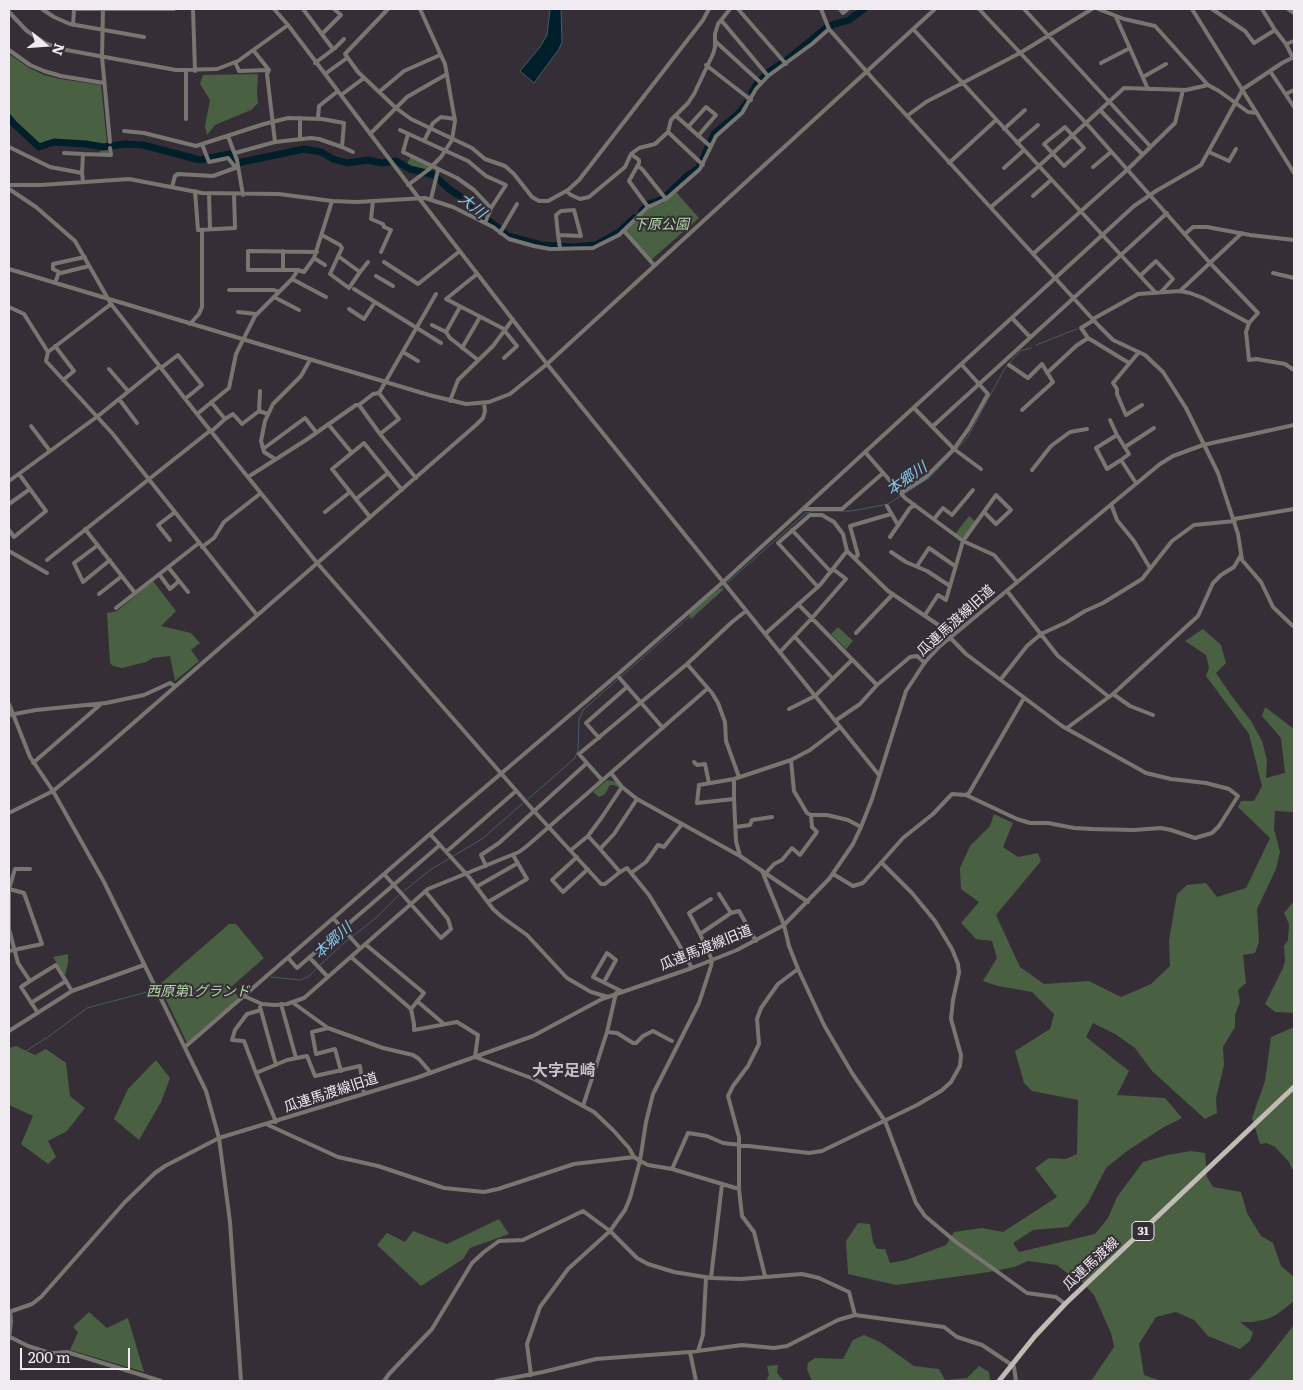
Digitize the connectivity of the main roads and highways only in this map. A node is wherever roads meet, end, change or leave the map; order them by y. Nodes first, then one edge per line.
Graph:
1 (1294, 1087) edge
2 (999, 1381) edge

1 - 2 main road, 瓜連馬渡線 / 31

